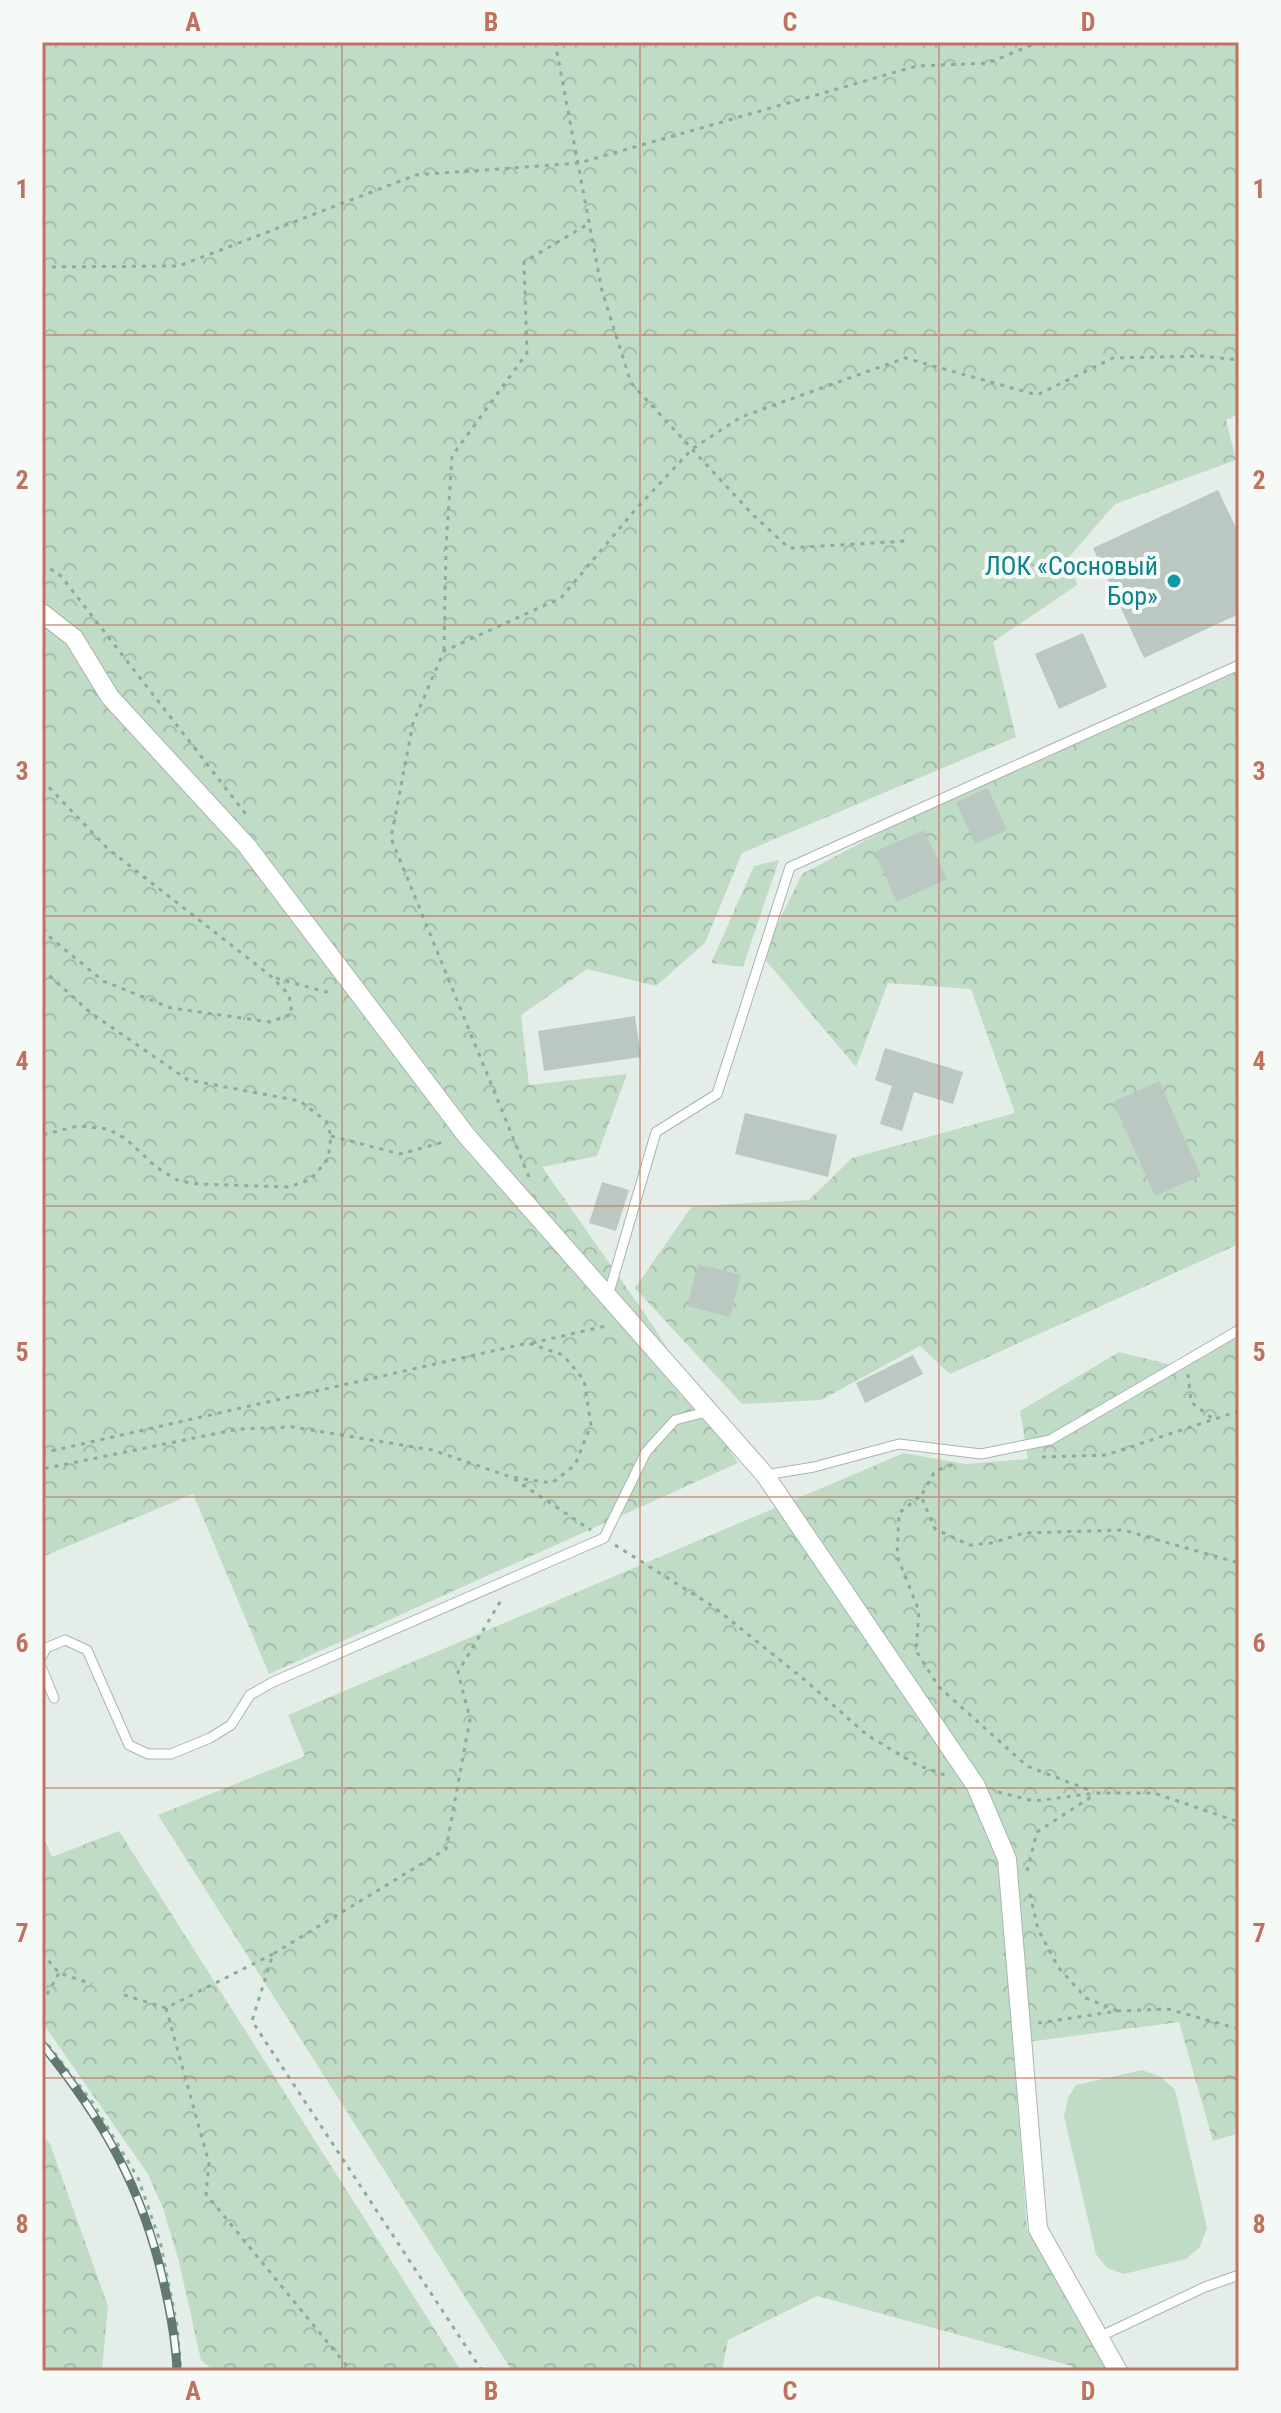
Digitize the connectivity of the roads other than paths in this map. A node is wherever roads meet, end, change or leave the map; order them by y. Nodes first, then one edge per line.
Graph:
1 (42, 613) edge
2 (1239, 665) edge
3 (608, 1296) junction
4 (1239, 1330) edge
5 (710, 1411) junction
6 (765, 1475) junction
7 (42, 1656) edge
8 (42, 1669) edge
9 (54, 1698) dead end
10 (1239, 2275) edge
11 (1099, 2337) junction
12 (1118, 2371) edge

1 - 3 street
2 - 3 lane
3 - 5 street
4 - 6 lane
5 - 6 street
5 - 7 lane
6 - 11 street
8 - 9 lane
10 - 11 lane
11 - 12 street

